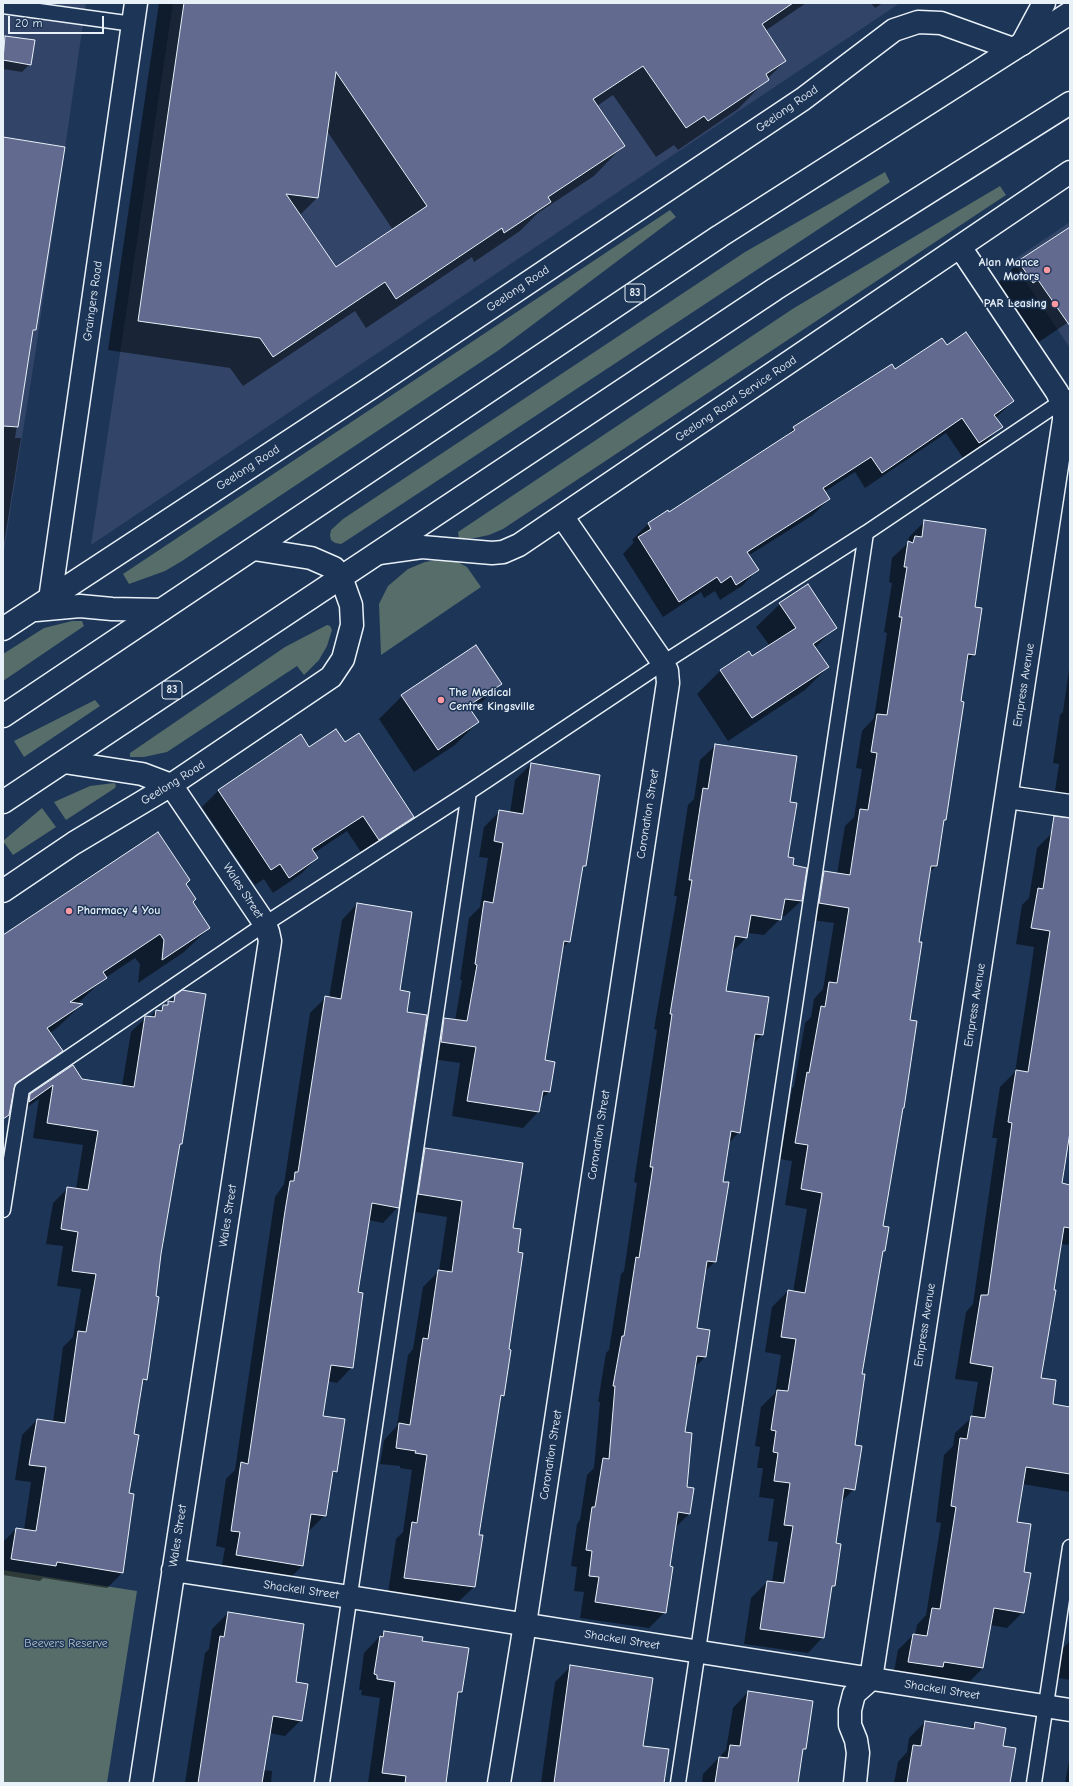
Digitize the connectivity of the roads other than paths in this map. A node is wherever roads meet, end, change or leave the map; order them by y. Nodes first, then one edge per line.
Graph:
1 (136, 3) edge
2 (1044, 3) edge
3 (3, 6) edge
4 (1070, 13) edge
5 (133, 24) junction
6 (1017, 46) junction
7 (1070, 103) edge
8 (1070, 172) edge
9 (960, 247) junction
10 (1066, 398) edge
11 (562, 516) junction
12 (866, 534) junction
13 (254, 549) junction
14 (379, 553) junction
15 (341, 577) junction
16 (36, 608) junction
17 (161, 610) junction
18 (3, 611) edge
19 (3, 629) edge
20 (663, 663) junction
21 (3, 716) edge
22 (64, 762) junction
23 (171, 785) junction
24 (469, 792) junction
25 (1007, 797) junction
26 (3, 802) edge
27 (1070, 806) edge
28 (3, 891) edge
29 (265, 924) junction
30 (3, 1210) edge
31 (1070, 1547) edge
32 (173, 1570) junction
33 (350, 1597) junction
34 (525, 1624) junction
35 (698, 1652) junction
36 (871, 1679) junction
37 (1046, 1706) junction
38 (1070, 1710) edge
39 (141, 1783) edge
40 (322, 1783) edge
41 (499, 1783) edge
42 (678, 1783) edge
43 (855, 1783) edge
44 (1034, 1783) edge

1 - 5 main road, Graingers Road
2 - 6 main road
3 - 5 lane
4 - 6 main road, 83
5 - 16 main road, Graingers Road
6 - 13 main road, 83
6 - 16 main road, Geelong Road
7 - 14 main road, 83
8 - 9 main road, Geelong Road Service Road
9 - 10 main road, Empress Avenue
9 - 11 main road, Geelong Road Service Road
10 - 12 lane
10 - 25 main road, Empress Avenue
11 - 14 main road, Geelong Road Service Road
11 - 20 main road, Coronation Street
12 - 20 lane
12 - 35 lane
13 - 15 main road
13 - 17 main road, 83
14 - 15 main road, 83
15 - 22 main road, 83
15 - 23 main road, Geelong Road
16 - 17 main road, Geelong Road
16 - 18 main road
16 - 19 main road, Geelong Road
17 - 21 main road, 83
20 - 24 lane
20 - 34 main road, Coronation Street
22 - 23 main road
22 - 26 main road, 83
23 - 28 main road, Geelong Road
23 - 29 main road, Wales Street
24 - 29 lane
24 - 33 lane
25 - 27 main road
25 - 36 main road, Empress Avenue
29 - 30 lane
29 - 32 main road, Wales Street
31 - 37 lane
32 - 33 main road, Shackell Street
32 - 39 main road, Wales Street
33 - 34 main road, Shackell Street
33 - 40 lane
34 - 35 main road, Shackell Street
34 - 41 main road, Coronation Street
35 - 36 main road, Shackell Street
35 - 42 lane
36 - 37 main road, Shackell Street
36 - 43 main road
37 - 38 main road, Shackell Street
37 - 44 lane

